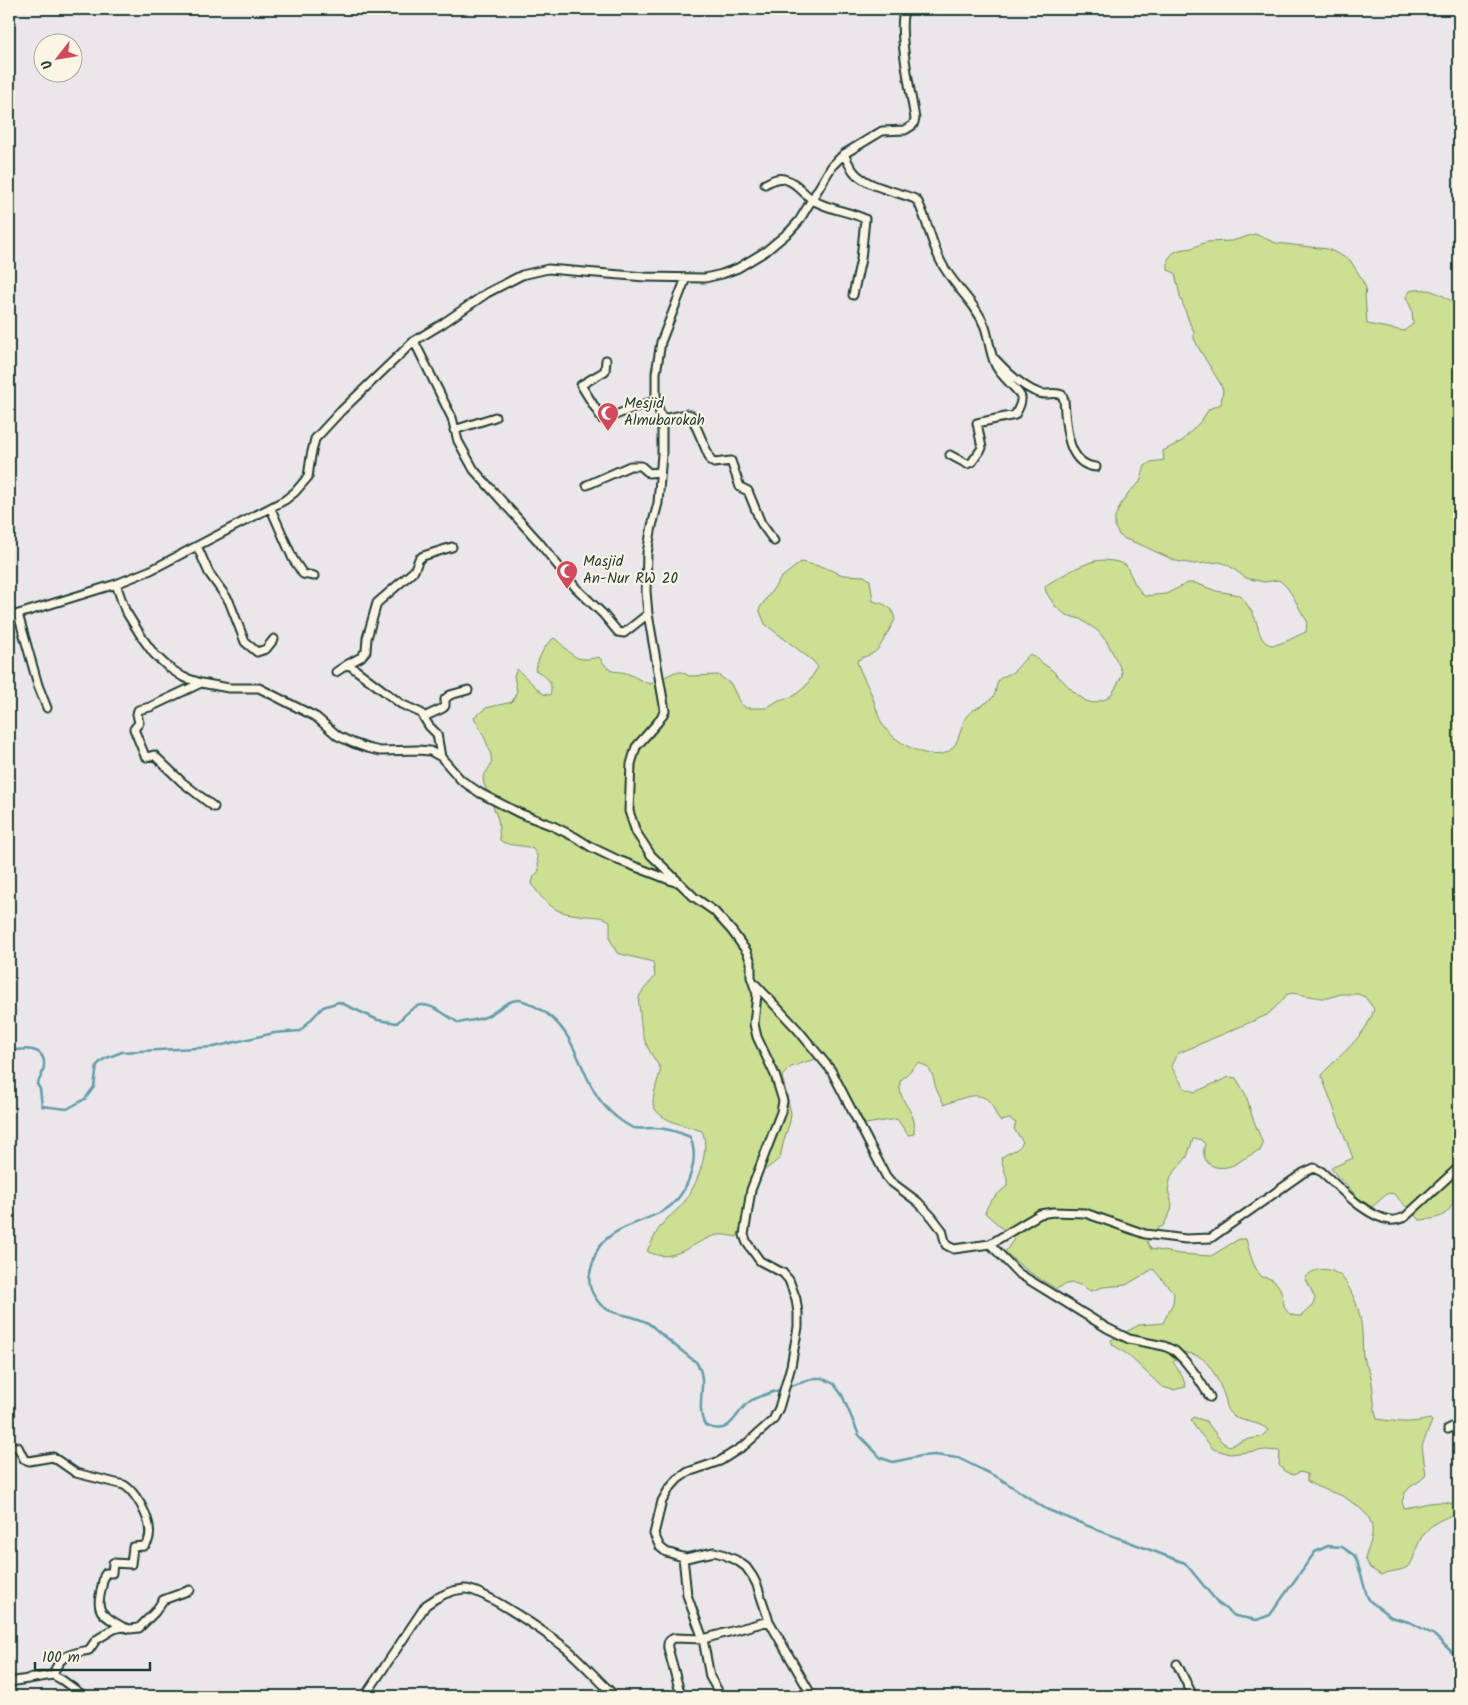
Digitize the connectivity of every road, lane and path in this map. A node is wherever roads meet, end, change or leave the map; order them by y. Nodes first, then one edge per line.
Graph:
1 (905, 9) edge
2 (844, 154) junction
3 (766, 184) dead end
4 (812, 199) junction
5 (686, 278) junction
6 (853, 295) dead end
7 (414, 340) junction
8 (993, 356) junction
9 (606, 360) dead end
10 (656, 401) junction
11 (495, 417) dead end
12 (662, 419) junction
13 (454, 430) junction
14 (950, 454) dead end
15 (1096, 467) dead end
16 (660, 472) junction
17 (587, 485) dead end
18 (271, 509) junction
19 (774, 540) dead end
20 (197, 546) junction
21 (452, 547) dead end
22 (314, 576) dead end
23 (116, 584) junction
24 (18, 614) junction
25 (648, 614) junction
26 (9, 617) edge
27 (274, 639) dead end
28 (348, 664) junction
29 (336, 672) dead end
30 (201, 684) junction
31 (468, 690) dead end
32 (47, 708) dead end
33 (424, 717) junction
34 (441, 757) junction
35 (214, 807) dead end
36 (679, 884) junction
37 (754, 983) junction
38 (1459, 1168) edge
39 (990, 1244) junction
40 (1210, 1397) dead end
41 (1459, 1424) edge
42 (1448, 1429) dead end
43 (9, 1446) edge
44 (683, 1557) junction
45 (190, 1590) dead end
46 (769, 1621) junction
47 (123, 1627) junction
48 (703, 1639) junction
49 (1177, 1664) dead end
50 (53, 1675) junction
51 (9, 1682) edge
52 (84, 1696) edge
53 (365, 1696) edge
54 (614, 1696) edge
55 (681, 1696) edge
56 (722, 1696) edge
57 (812, 1696) edge
58 (1193, 1696) edge

1 - 2 street
2 - 4 street
2 - 8 street
3 - 4 street
4 - 5 street
4 - 6 street
5 - 7 street
5 - 10 street
7 - 13 street
7 - 18 street
8 - 14 street
8 - 15 street
9 - 10 street
10 - 12 street
11 - 13 street
12 - 16 street
12 - 19 street
13 - 25 street
16 - 17 street
16 - 25 street
18 - 20 street
18 - 22 street
20 - 23 street
20 - 27 street
21 - 28 street
23 - 24 street
23 - 30 street
24 - 26 street
24 - 32 street
25 - 36 street
28 - 29 street
28 - 33 street
30 - 34 street
30 - 35 street
31 - 33 street
33 - 34 street
34 - 36 street
36 - 37 street
37 - 39 street
37 - 44 street
38 - 39 street
39 - 40 street
41 - 42 street
43 - 47 street
44 - 46 street
44 - 48 street
45 - 47 street
46 - 48 street
46 - 57 street
47 - 50 street
48 - 55 street
48 - 56 street
49 - 58 street
50 - 51 street
50 - 52 street
53 - 54 street

